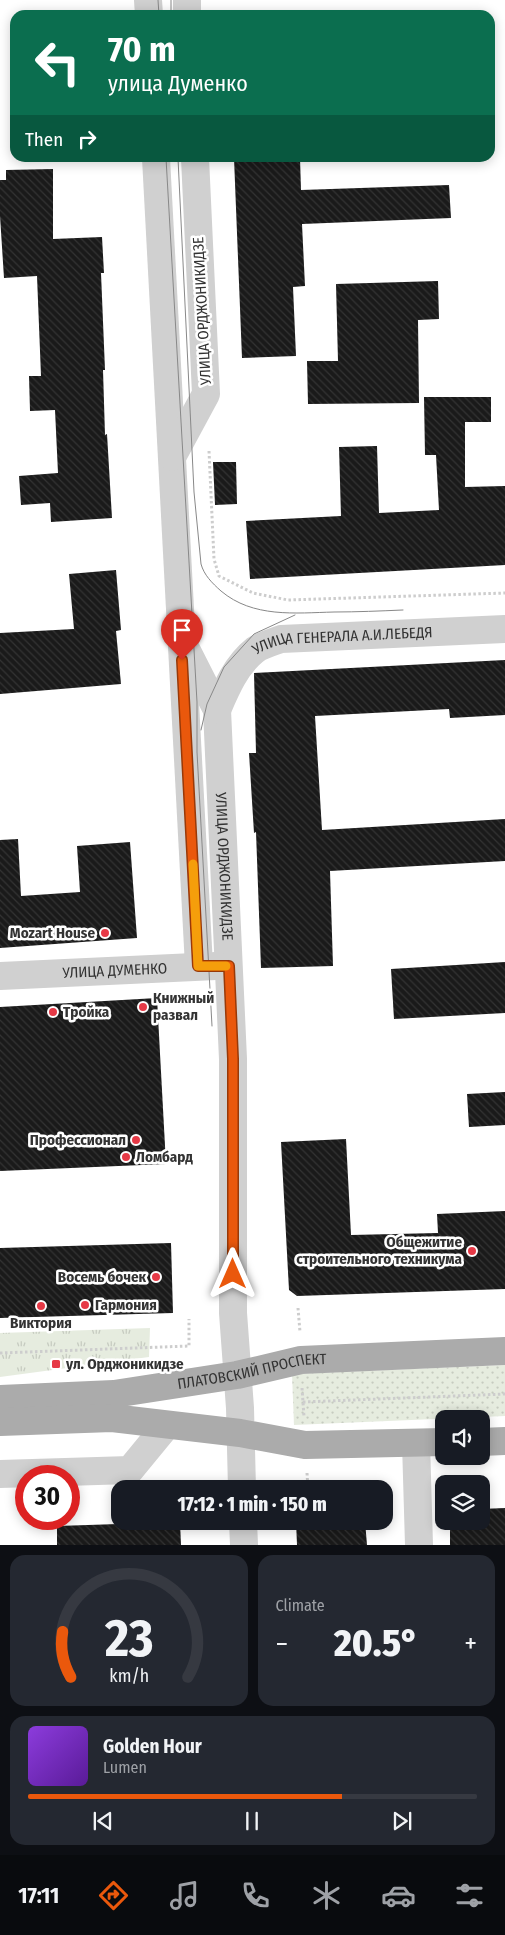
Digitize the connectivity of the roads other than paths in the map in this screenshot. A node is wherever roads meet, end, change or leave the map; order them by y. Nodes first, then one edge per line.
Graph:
1 (156, 162) edge
2 (194, 162) edge
3 (172, 456) junction
4 (505, 629) edge
5 (182, 641) junction
6 (217, 710) junction
7 (198, 966) junction
8 (229, 966) junction
9 (0, 976) edge
10 (505, 1350) edge
11 (238, 1375) junction
12 (0, 1399) edge
13 (0, 1422) edge
14 (167, 1424) junction
15 (240, 1433) junction
16 (505, 1441) edge
17 (435, 1442) edge
18 (490, 1442) edge
19 (416, 1443) junction
20 (0, 1474) edge
21 (242, 1480) edge
22 (243, 1530) edge
23 (244, 1545) edge
24 (419, 1545) edge

1 - 3 street, УЛИЦА ОРДЖОНИКИДЗЕ
2 - 3 street, УЛИЦА ОРДЖОНИКИДЗЕ
3 - 5 street, УЛИЦА ОРДЖОНИКИДЗЕ
4 - 6 street, УЛИЦА ГЕНЕРАЛА А.И.ЛЕБЕДЯ
5 - 6 street, УЛИЦА ОРДЖОНИКИДЗЕ
5 - 7 street, УЛИЦА ОРДЖОНИКИДЗЕ
6 - 8 street, УЛИЦА ОРДЖОНИКИДЗЕ
7 - 8 street, УЛИЦА ДУМЕНКО
7 - 9 street, УЛИЦА ДУМЕНКО
8 - 11 street, УЛИЦА ОРДЖОНИКИДЗЕ
10 - 11 main road, ПЛАТОВСКИЙ ПРОСПЕКТ
11 - 12 main road, ПЛАТОВСКИЙ ПРОСПЕКТ
11 - 15 street, УЛИЦА ОРДЖОНИКИДЗЕ
13 - 14 main road
14 - 15 main road
14 - 20 street
15 - 19 main road
15 - 21 street, УЛИЦА ОРДЖОНИКИДЗЕ
16 - 18 main road
17 - 19 main road
19 - 24 street
22 - 23 street

